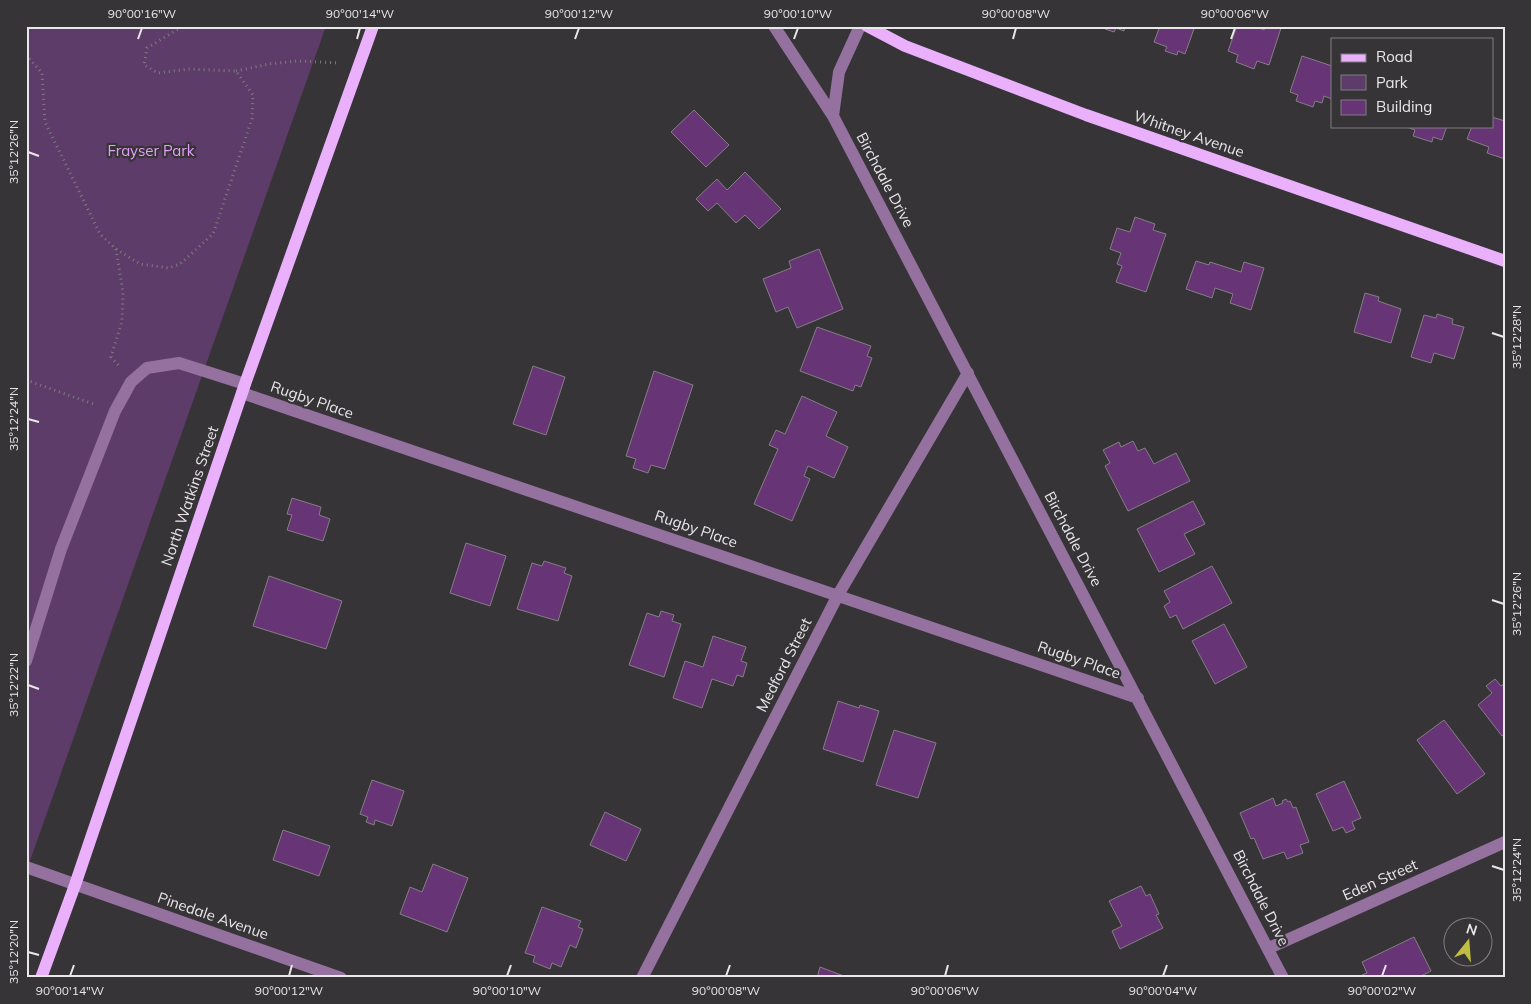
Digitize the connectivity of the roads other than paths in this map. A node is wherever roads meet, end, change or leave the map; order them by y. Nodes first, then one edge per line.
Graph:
1 (373, 26) edge
2 (774, 26) edge
3 (860, 26) edge
4 (867, 26) edge
5 (834, 116) junction
6 (1505, 261) edge
7 (968, 373) junction
8 (244, 389) junction
9 (838, 594) junction
10 (26, 662) edge
11 (1138, 698) junction
12 (1505, 842) edge
13 (26, 867) edge
14 (75, 885) junction
15 (1269, 948) junction
16 (41, 978) edge
17 (341, 978) edge
18 (642, 978) edge
19 (1283, 978) edge

1 - 8 main road, North Watkins Street
2 - 5 street, Birchdale Drive
3 - 5 street
4 - 6 main road, Whitney Avenue
5 - 7 street, Birchdale Drive
7 - 9 street, Medford Street
7 - 11 street, Birchdale Drive
8 - 9 street, Rugby Place
8 - 10 street, Rugby Place
8 - 14 main road, North Watkins Street
9 - 11 street, Rugby Place
9 - 18 street, Medford Street
11 - 15 street, Birchdale Drive
12 - 15 street, Eden Street
13 - 14 street, Pinedale Avenue
14 - 16 main road, North Watkins Street
14 - 17 street, Pinedale Avenue
15 - 19 street, Birchdale Drive

